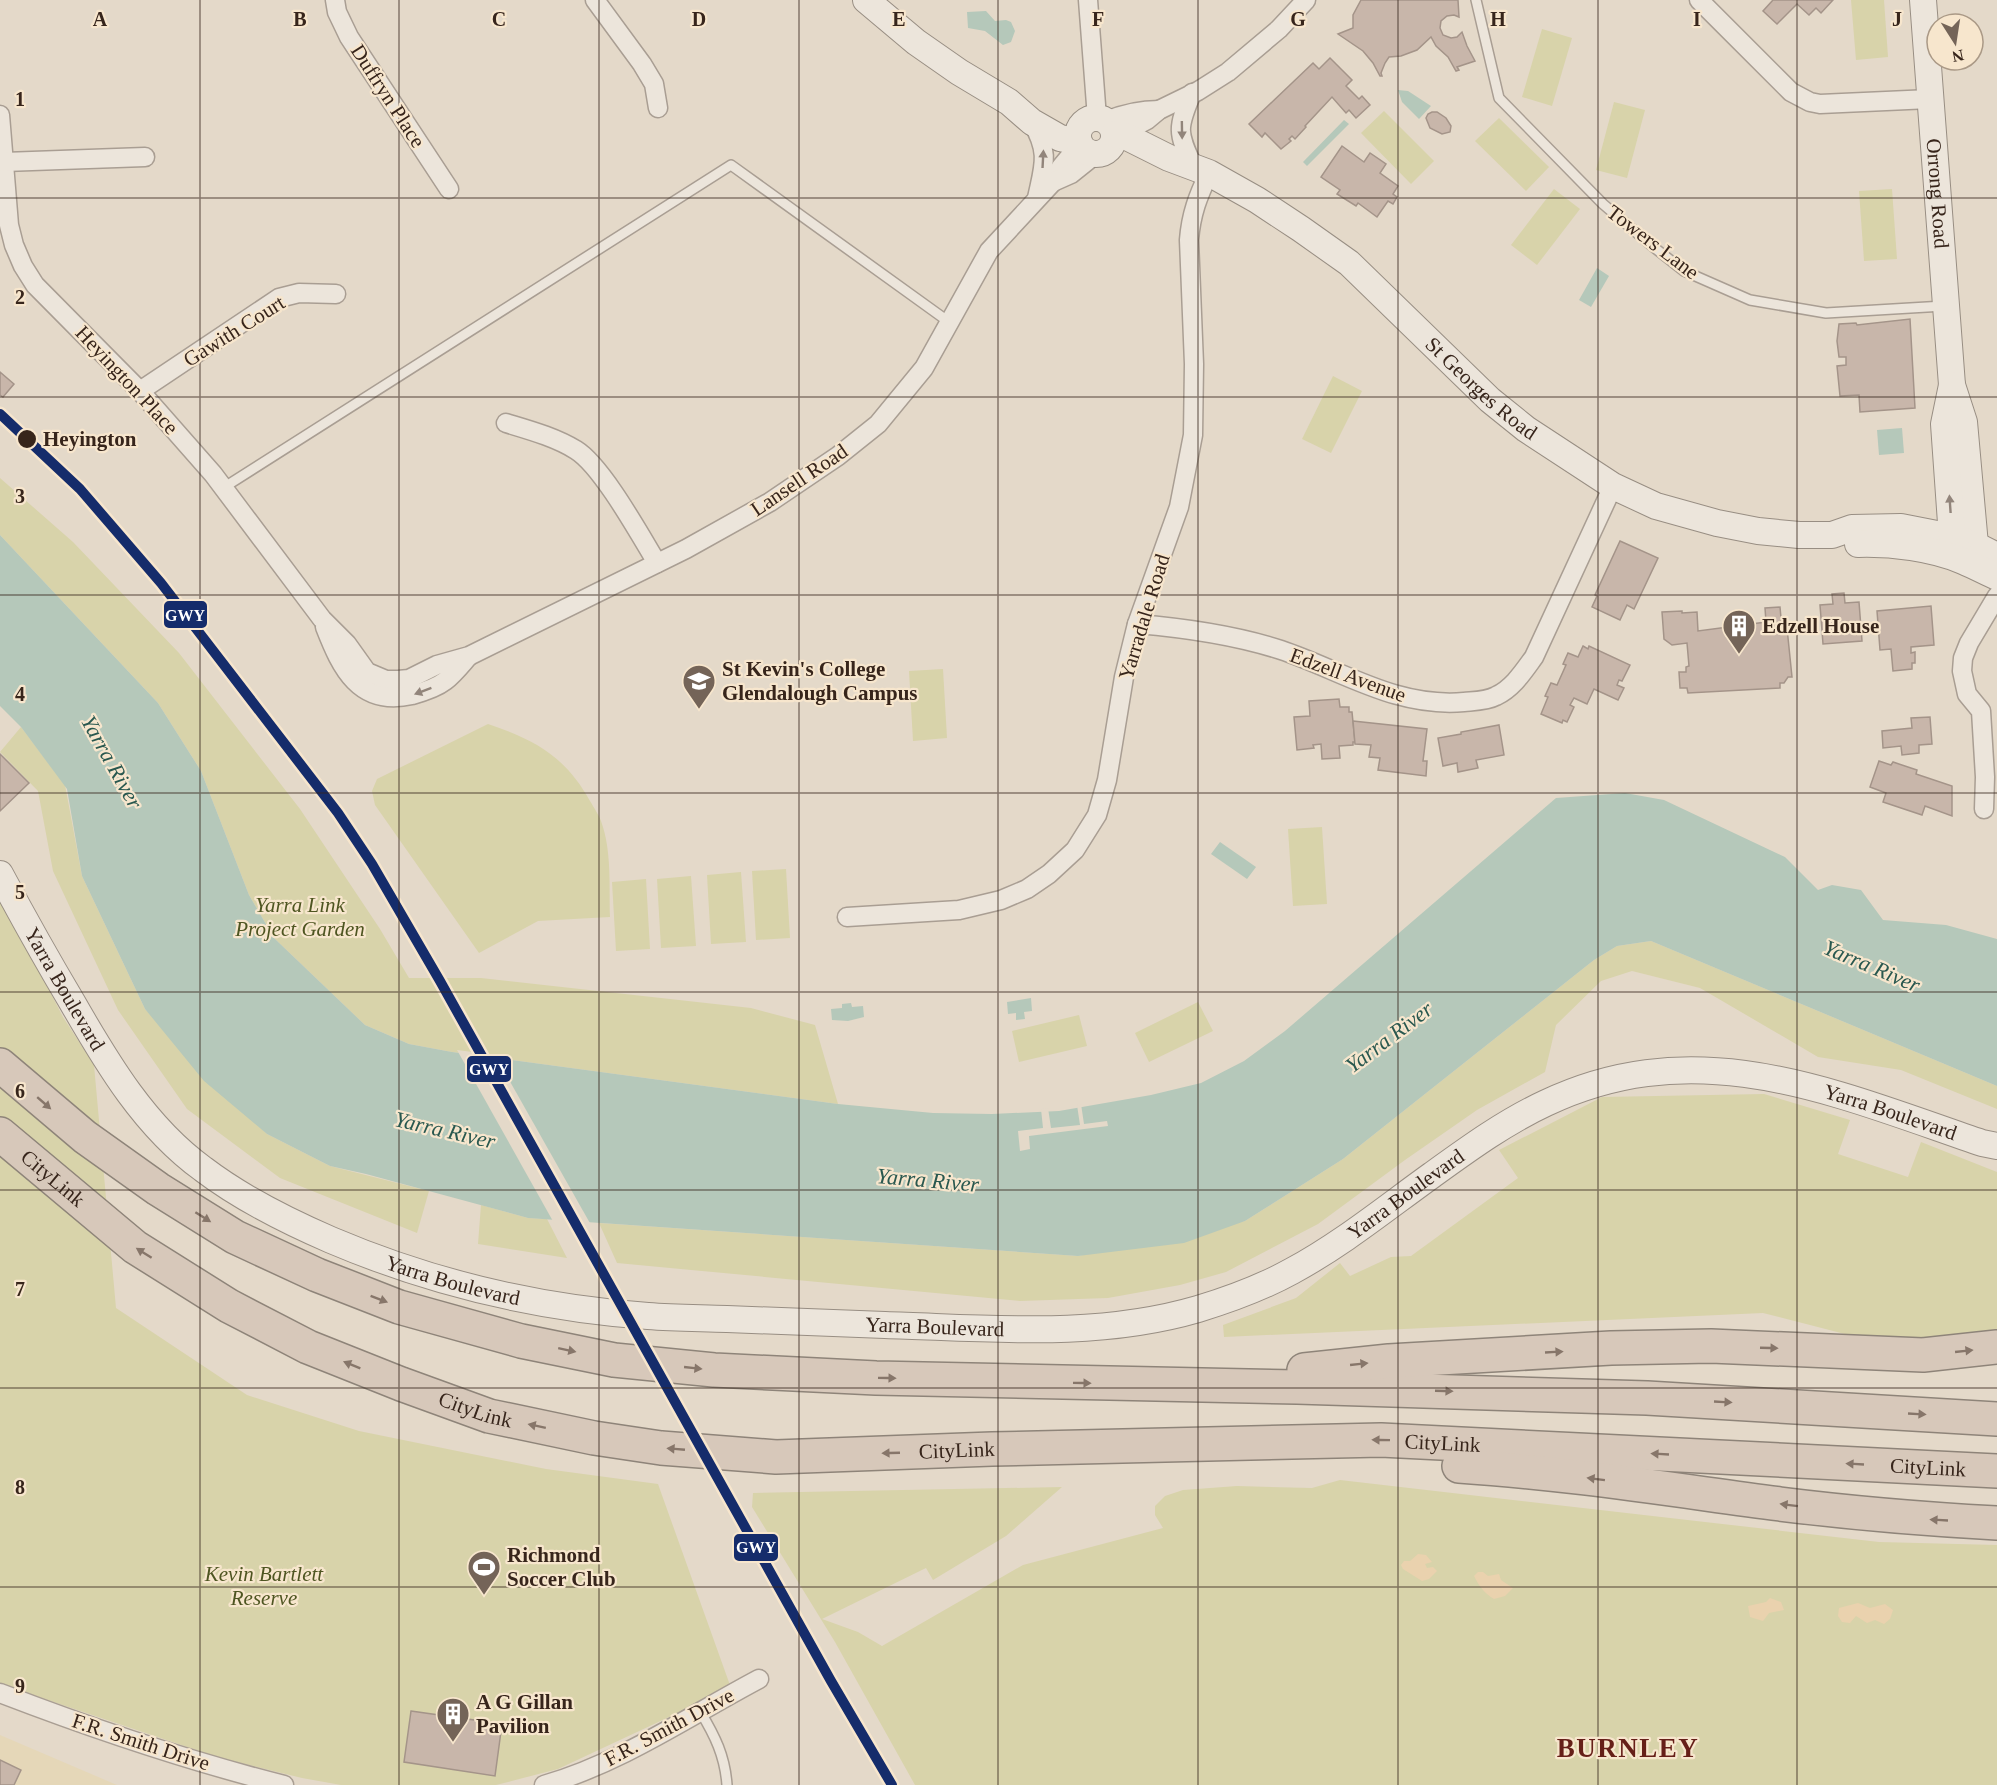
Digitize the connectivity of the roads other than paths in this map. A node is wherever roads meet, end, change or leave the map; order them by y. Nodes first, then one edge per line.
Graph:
1 (335, 0) edge
2 (595, 0) edge
3 (866, 0) edge
4 (1088, 0) edge
5 (1306, 0) edge
6 (1476, 0) edge
7 (1699, 0) edge
8 (1923, 0) edge
9 (1192, 93) junction
10 (1930, 99) junction
11 (1010, 102) junction
12 (658, 108) dead end
13 (0, 115) edge
14 (1032, 122) junction
15 (1097, 136) junction
16 (145, 157) dead end
17 (4, 162) junction
18 (1201, 169) junction
19 (449, 189) dead end
20 (1037, 198) junction
21 (336, 294) dead end
22 (1946, 306) junction
23 (949, 322) junction
24 (141, 391) junction
25 (506, 423) dead end
26 (1613, 486) junction
27 (223, 488) junction
28 (1971, 550) edge
29 (657, 563) junction
30 (1997, 577) edge
31 (1997, 596) edge
32 (1137, 624) junction
33 (370, 684) joint
34 (1984, 808) dead end
35 (0, 874) edge
36 (847, 917) dead end
37 (0, 1065) edge
38 (0, 1134) edge
39 (1992, 1147) edge
40 (1997, 1347) edge
41 (1154, 1384) junction
42 (1997, 1419) edge
43 (992, 1449) junction
44 (1997, 1471) edge
45 (1997, 1523) edge
46 (759, 1679) dead end
47 (0, 1693) edge
48 (700, 1711) junction
49 (263, 1782) edge
50 (284, 1785) edge
51 (544, 1785) edge
52 (728, 1785) edge

1 - 19 street, Duffryn Place
2 - 12 street
3 - 11 street, St Georges Road
4 - 15 street
5 - 9 street
6 - 22 lane, Towers Lane
7 - 10 street
8 - 10 street, Orrong Road
9 - 15 street
9 -> 18 street
10 - 22 street, Orrong Road
11 - 14 street, St Georges Road
11 - 15 street, St Georges Road
13 - 17 street, Heyington Place
14 - 15 street, St Georges Road
20 -> 14 street
15 - 18 street, St Georges Road
15 - 20 street, Lansell Road
16 - 17 street
17 - 24 street, Heyington Place
18 - 26 street, St Georges Road
18 - 32 street, Yarradale Road
20 - 23 street, Lansell Road
21 - 24 street, Gawith Court
22 - 28 street, Orrong Road
23 - 27 lane
23 - 29 street, Lansell Road
24 - 27 street, Heyington Place
25 - 29 street
26 - 28 street, St Georges Road
26 - 32 street, Edzell Avenue
27 - 33 street, Heyington Place
28 - 30 street, St Georges Road
29 - 33 street, Lansell Road
31 - 34 street
32 - 36 street, Yarradale Road
35 - 39 street, Yarra Boulevard
37 -> 41 highway
43 -> 38 highway, CityLink
41 -> 40 highway
41 -> 42 highway
44 -> 43 highway, CityLink
45 -> 43 highway
46 - 48 street, F.R. Smith Drive
47 - 49 street, F.R. Smith Drive
48 - 51 street, F.R. Smith Drive
48 - 52 lane
49 - 50 street, F.R. Smith Drive

